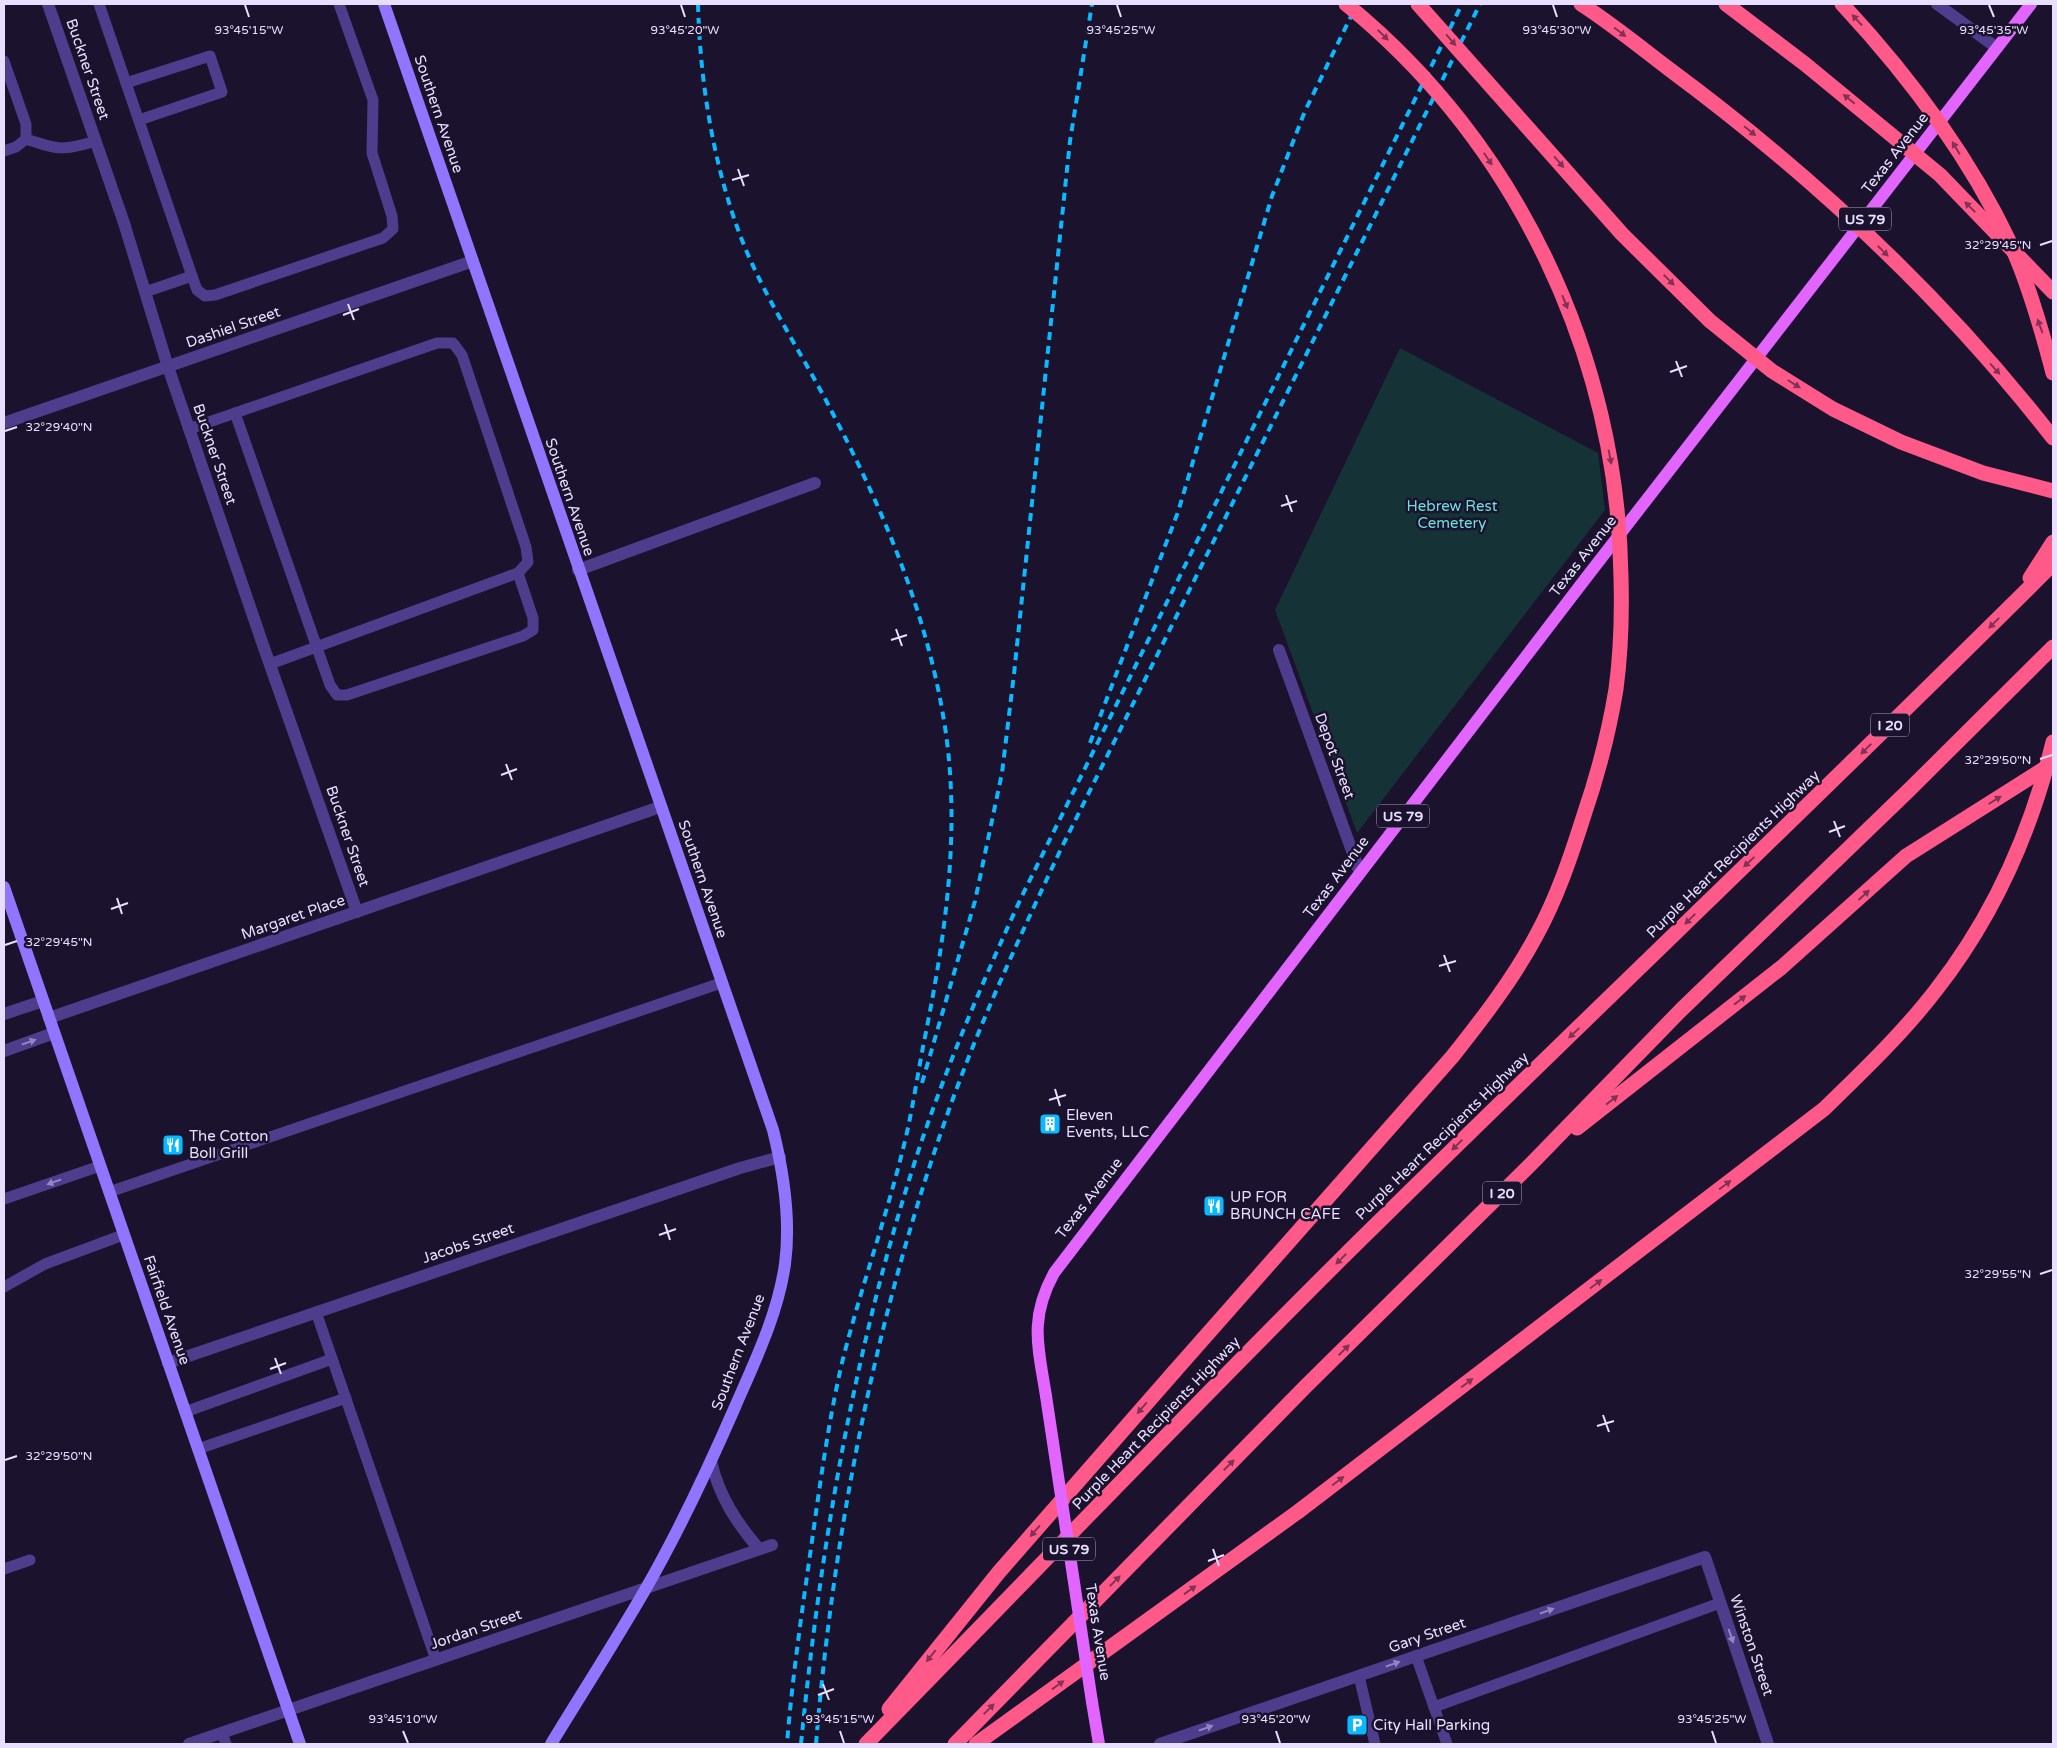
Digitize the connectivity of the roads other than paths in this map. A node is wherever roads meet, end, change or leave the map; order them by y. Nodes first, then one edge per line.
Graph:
1 (48, 4) edge
2 (99, 4) edge
3 (339, 4) edge
4 (384, 4) edge
5 (1346, 4) edge
6 (1418, 4) edge
7 (1581, 4) edge
8 (1726, 4) edge
9 (1842, 4) edge
10 (1938, 4) edge
11 (2031, 4) edge
12 (1997, 48) junction
13 (4, 62) edge
14 (126, 83) junction
15 (7, 84) edge
16 (139, 120) junction
17 (26, 139) junction
18 (96, 141) junction
19 (4, 151) edge
20 (473, 262) junction
21 (192, 276) junction
22 (146, 292) junction
23 (2053, 292) edge
24 (168, 367) junction
25 (2053, 373) edge
26 (235, 413) junction
27 (4, 423) edge
28 (189, 429) junction
29 (2053, 438) edge
30 (815, 483) dead end
31 (2053, 490) edge
32 (2053, 542) edge
33 (2053, 564) edge
34 (578, 570) junction
35 (518, 573) junction
36 (2014, 602) junction
37 (2053, 646) edge
38 (316, 647) junction
39 (1279, 650) dead end
40 (270, 664) junction
41 (2053, 742) edge
42 (2053, 763) edge
43 (660, 807) junction
44 (1360, 872) junction
45 (4, 887) edge
46 (357, 912) junction
47 (721, 982) junction
48 (43, 1001) junction
49 (4, 1014) edge
50 (49, 1018) junction
51 (54, 1033) junction
52 (4, 1051) edge
53 (780, 1157) junction
54 (1532, 1163) junction
55 (100, 1166) junction
56 (109, 1192) junction
57 (4, 1199) edge
58 (124, 1235) junction
59 (4, 1286) edge
60 (316, 1312) junction
61 (332, 1360) junction
62 (168, 1363) junction
63 (346, 1398) junction
64 (185, 1412) junction
65 (198, 1450) junction
66 (711, 1461) junction
67 (772, 1545) dead end
68 (759, 1549) junction
69 (1704, 1557) joint
70 (30, 1560) dead end
71 (4, 1569) edge
72 (646, 1589) junction
73 (1720, 1603) junction
74 (1416, 1656) junction
75 (436, 1660) junction
76 (1359, 1676) junction
77 (1434, 1707) junction
78 (288, 1710) junction
79 (224, 1739) edge
80 (1372, 1743) edge
81 (189, 1744) edge
82 (300, 1744) edge
83 (551, 1744) edge
84 (860, 1744) edge
85 (866, 1744) edge
86 (955, 1744) edge
87 (976, 1744) edge
88 (1099, 1744) edge
89 (1160, 1744) edge
90 (1447, 1744) edge
91 (1768, 1744) edge

1 - 18 street, Buckner Street
2 - 14 lane
3 - 21 lane
4 - 20 street, Southern Avenue
5 -> 84 highway, bridge
6 -> 31 highway, bridge
7 -> 29 highway, bridge
23 -> 8 highway, bridge
25 -> 9 highway, bridge
10 - 12 street
11 - 12 main road, Texas Avenue / US 79
12 - 44 main road, Texas Avenue / US 79
13 - 15 lane
14 - 16 lane
14 - 16 lane
15 - 17 lane
16 - 21 lane
17 - 18 lane
17 - 19 lane
18 - 22 street, Buckner Street
20 - 24 street, Dashiel Street
20 - 34 street, Southern Avenue
21 - 22 lane
22 - 24 street, Buckner Street
24 - 27 street, Dashiel Street
24 - 28 street, Buckner Street
26 - 28 lane
26 - 35 lane
26 - 38 lane
28 - 40 street, Buckner Street
30 - 34 street
32 - 36 highway
33 - 36 highway, Purple Heart Recipients Highway / I 20
34 - 43 street, Southern Avenue
35 - 38 lane
35 - 38 lane
36 -> 85 highway, Purple Heart Recipients Highway / I 20
37 - 54 highway, I 20
38 - 40 lane
39 - 44 street, Depot Street
40 - 46 street, Buckner Street
87 -> 41 highway, bridge
54 -> 42 highway
43 - 46 street, Margaret Place
43 - 47 street, Southern Avenue
44 - 88 main road, Texas Avenue / US 79, bridge
45 - 48 street, Fairfield Avenue
46 - 50 street, Margaret Place
47 - 53 street, Southern Avenue
47 - 56 lane
48 - 49 street
48 - 50 street, Fairfield Avenue
50 - 51 street, Fairfield Avenue
52 -> 51 street
51 - 55 street, Fairfield Avenue
53 - 60 street, Jacobs Street
53 - 66 street, Southern Avenue
86 -> 54 highway, I 20
55 - 56 street, Fairfield Avenue
55 -> 57 lane
56 - 58 street, Fairfield Avenue
58 - 59 lane
58 - 62 street, Fairfield Avenue
60 - 61 lane
60 - 62 street, Jacobs Street
61 - 63 lane
61 - 64 lane
62 - 64 street, Fairfield Avenue
63 - 65 lane
63 - 75 lane
64 - 65 street, Fairfield Avenue
65 - 78 street, Fairfield Avenue
66 - 68 street
66 - 72 street, Southern Avenue
67 - 68 street, Jordan Street
68 - 72 street, Jordan Street
69 - 73 street, Winston Street
74 -> 69 street, Gary Street
70 - 71 lane
72 - 75 street, Jordan Street
72 - 83 street, Southern Avenue
73 - 77 lane
73 -> 91 street, Winston Street
76 -> 74 street, Gary Street
74 - 77 lane
75 - 78 street, Jordan Street
76 - 80 lane
89 -> 76 street, Gary Street
77 - 90 lane
78 - 79 street, Jordan Street
78 - 82 street, Fairfield Avenue
79 - 81 street, Jordan Street

